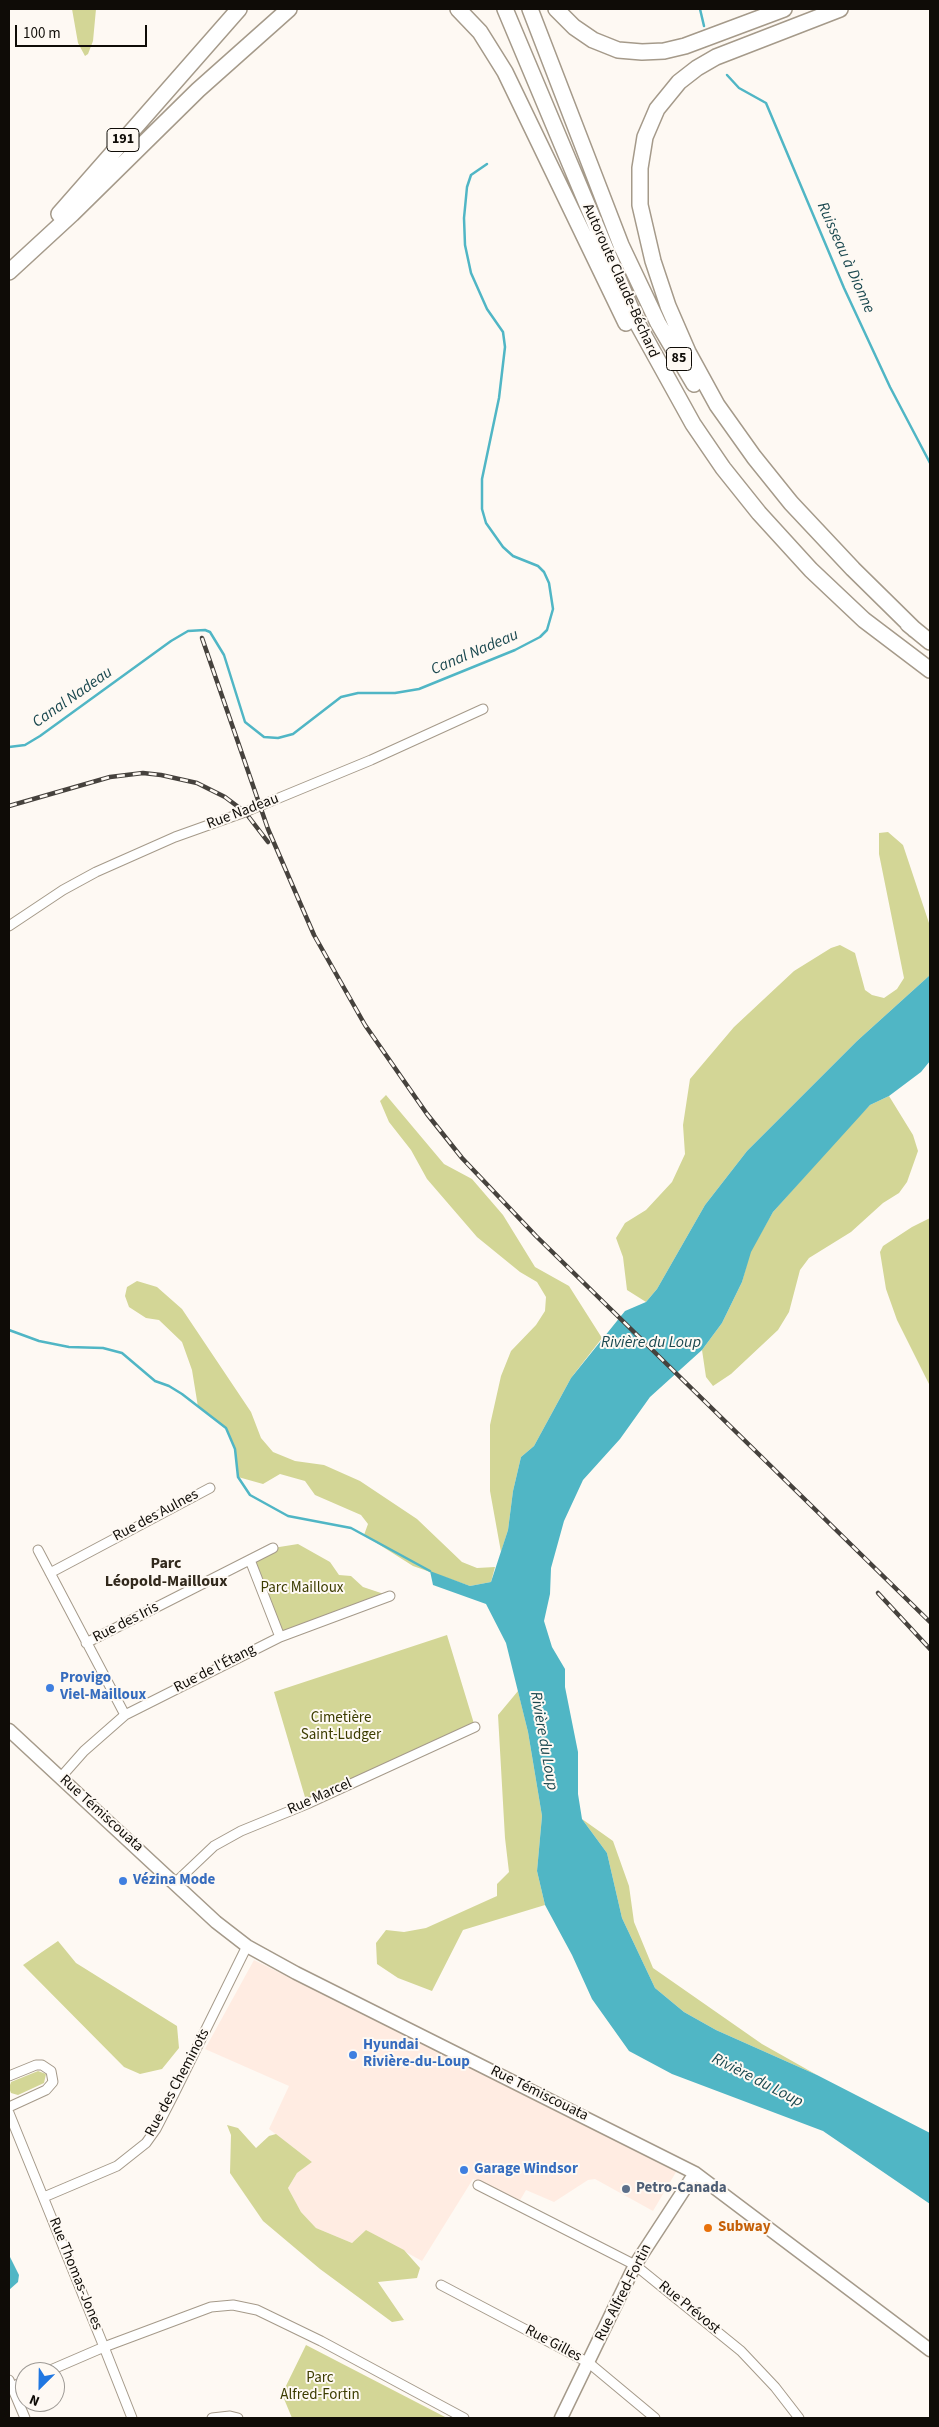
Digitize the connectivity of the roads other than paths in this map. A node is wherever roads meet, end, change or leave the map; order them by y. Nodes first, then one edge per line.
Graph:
1 (224, 9) edge
2 (238, 9) edge
3 (288, 9) edge
4 (458, 9) edge
5 (497, 9) edge
6 (505, 9) edge
7 (530, 9) edge
8 (556, 9) edge
9 (784, 9) edge
10 (840, 9) edge
11 (545, 104) junction
12 (140, 121) junction
13 (9, 272) edge
14 (792, 550) junction
15 (915, 630) junction
16 (930, 642) edge
17 (930, 670) edge
18 (483, 709) dead end
19 (9, 926) edge
20 (210, 1488) dead end
21 (273, 1548) dead end
22 (38, 1550) dead end
23 (250, 1560) junction
24 (50, 1573) junction
25 (390, 1596) dead end
26 (280, 1637) junction
27 (86, 1643) junction
28 (125, 1715) junction
29 (475, 1727) dead end
30 (9, 1730) edge
31 (61, 1777) junction
32 (176, 1882) junction
33 (247, 1946) junction
34 (9, 2076) edge
35 (9, 2107) edge
36 (9, 2113) edge
37 (695, 2173) junction
38 (478, 2185) dead end
39 (44, 2197) junction
40 (635, 2265) junction
41 (442, 2285) dead end
42 (104, 2347) junction
43 (930, 2350) edge
44 (589, 2363) junction
45 (65, 2364) edge
46 (10, 2385) edge
47 (25, 2418) edge
48 (132, 2418) edge
49 (212, 2418) edge
50 (238, 2418) edge
51 (464, 2418) edge
52 (561, 2418) edge
53 (655, 2418) edge
54 (799, 2418) edge

1 - 12 highway
2 - 12 highway, 191
3 - 13 highway
4 - 14 highway
5 - 11 highway
6 - 11 highway, Autoroute Claude-Béchard / 85
7 - 15 highway, Autoroute Claude-Béchard / 85
8 - 9 highway
10 - 15 highway
11 - 14 highway, Autoroute Claude-Béchard / 85
12 - 13 highway, 191
14 - 17 highway, Autoroute Claude-Béchard / 85
15 - 16 highway, Autoroute Claude-Béchard / 85
18 - 19 street, Rue Nadeau
20 - 24 street, Rue des Aulnes
21 - 23 street, Rue des Iris
22 - 24 street
23 - 26 street
23 - 27 street, Rue des Iris
24 - 27 street
25 - 26 street, Rue de l'Étang
26 - 28 street, Rue de l'Étang
27 - 28 street
28 - 31 street, Rue de l'Étang
29 - 32 street, Rue Marcel
30 - 31 main road, Rue Témiscouata
31 - 32 main road, Rue Témiscouata
32 - 33 main road, Rue Témiscouata
33 - 37 main road, Rue Témiscouata
33 - 39 street, Rue des Cheminots
34 - 35 street
36 - 39 street, Rue Thomas-Jones
37 - 40 main road, Rue Alfred-Fortin
37 - 43 main road, Rue Témiscouata
38 - 40 street, Rue Prévost
39 - 42 street, Rue Thomas-Jones
40 - 44 main road, Rue Alfred-Fortin
40 - 54 street, Rue Prévost
41 - 44 street, Rue Gilles
42 - 45 street
42 - 48 street
42 - 51 street, Rue Thomas-Jones
44 - 52 main road, Rue Alfred-Fortin
44 - 53 street, Rue Gilles
46 - 47 street
49 - 50 street

